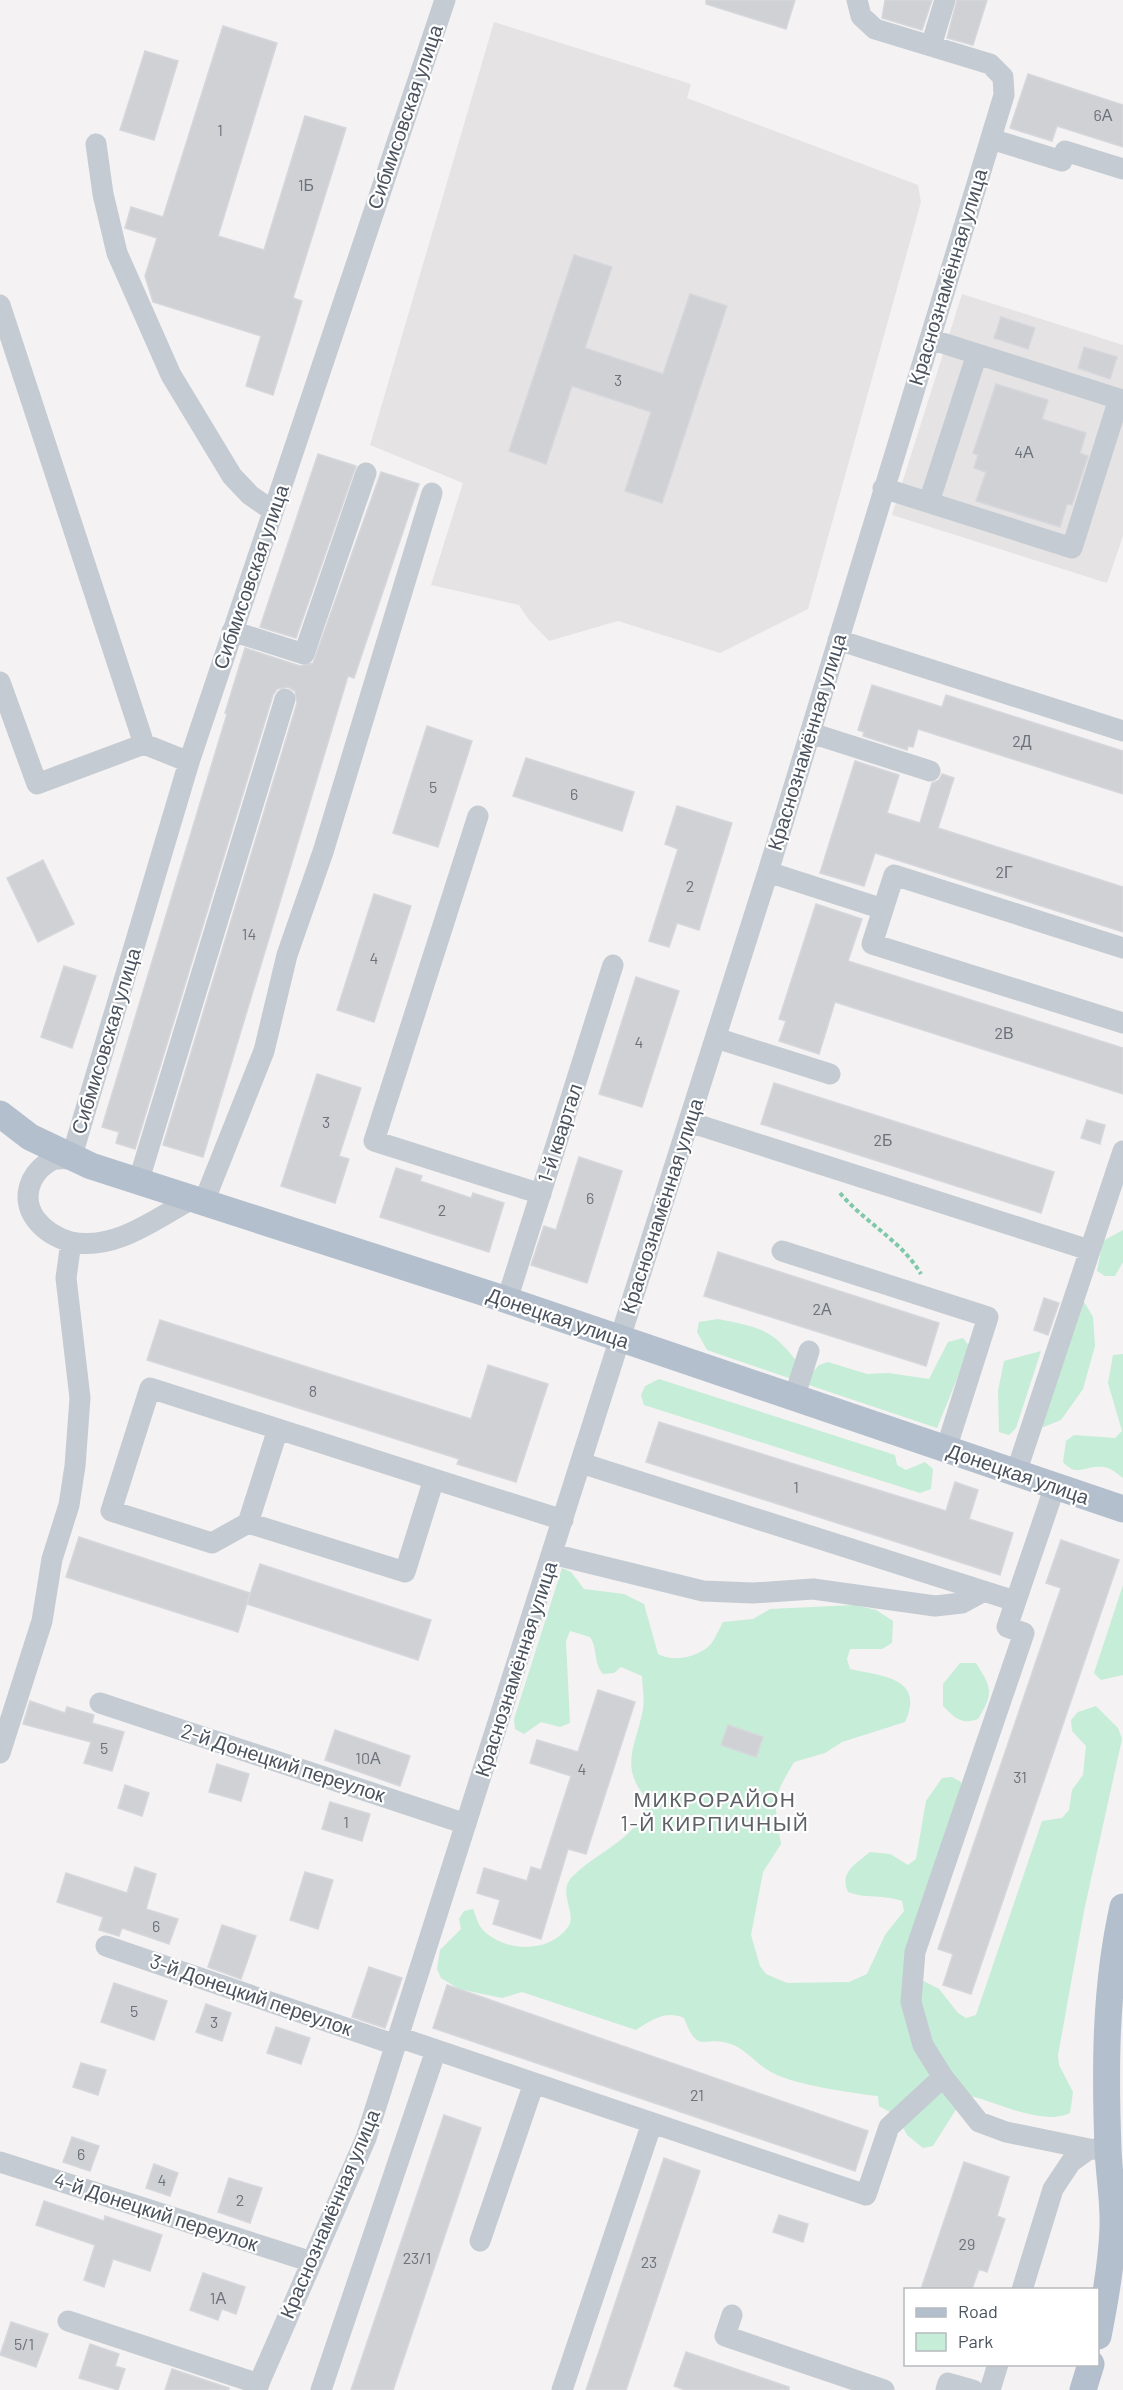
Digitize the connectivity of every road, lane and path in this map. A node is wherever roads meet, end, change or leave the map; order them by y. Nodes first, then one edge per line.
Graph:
1 (445, 0) edge
2 (857, 0) edge
3 (945, 0) edge
4 (932, 46) junction
5 (991, 139) junction
6 (96, 144) dead end
7 (1123, 169) edge
8 (0, 305) edge
9 (930, 339) junction
10 (977, 354) junction
11 (366, 473) dead end
12 (884, 488) junction
13 (432, 493) dead end
14 (929, 502) junction
15 (273, 511) junction
16 (232, 631) junction
17 (838, 640) junction
18 (0, 682) edge
19 (285, 699) dead end
20 (1123, 731) edge
21 (811, 733) junction
22 (144, 744) junction
23 (189, 762) junction
24 (930, 771) dead end
25 (478, 816) dead end
26 (768, 872) junction
27 (883, 909) junction
28 (1123, 948) edge
29 (613, 965) dead end
30 (1123, 1023) edge
31 (716, 1038) junction
32 (830, 1074) dead end
33 (0, 1114) edge
34 (689, 1122) junction
35 (1123, 1151) edge
36 (71, 1159) junction
37 (826, 1166) junction
38 (138, 1183) junction
39 (541, 1194) junction
40 (196, 1202) junction
41 (71, 1242) junction
42 (1089, 1250) junction
43 (782, 1251) dead end
44 (933, 1299) junction
45 (507, 1300) junction
46 (620, 1339) junction
47 (809, 1351) dead end
48 (794, 1398) junction
49 (278, 1429) junction
50 (946, 1449) junction
51 (581, 1463) junction
52 (1016, 1473) junction
53 (434, 1479) junction
54 (1055, 1486) junction
55 (1123, 1509) edge
56 (563, 1520) junction
57 (248, 1522) junction
58 (552, 1554) junction
59 (984, 1591) junction
60 (1015, 1601) junction
61 (100, 1703) dead end
62 (0, 1753) edge
63 (466, 1824) junction
64 (1123, 1907) edge
65 (106, 1946) dead end
66 (397, 2041) junction
67 (436, 2050) junction
68 (1114, 2063) edge
69 (943, 2077) junction
70 (534, 2083) junction
71 (652, 2123) junction
72 (1099, 2150) junction
73 (0, 2162) edge
74 (480, 2241) dead end
75 (312, 2262) junction
76 (1022, 2288) edge
77 (732, 2314) dead end
78 (68, 2320) dead end
79 (1099, 2330) edge
80 (997, 2366) edge
81 (1090, 2366) edge
82 (258, 2387) edge
83 (321, 2390) edge
84 (562, 2390) edge
85 (884, 2390) edge
86 (946, 2390) edge
87 (973, 2390) edge
88 (990, 2390) edge
89 (1083, 2390) edge

1 - 15 street, Сибмисовская улица
2 - 4 street
3 - 4 street
4 - 5 street, Краснознамённая улица
5 - 7 street
5 - 9 street, Краснознамённая улица
6 - 15 street
8 - 22 street
9 - 10 street
9 - 12 street, Краснознамённая улица
10 - 14 street
10 - 14 street
11 - 16 street
12 - 14 street
12 - 17 street, Краснознамённая улица
13 - 40 street
15 - 16 street, Сибмисовская улица
16 - 23 street, Сибмисовская улица
17 - 20 street
17 - 21 street, Краснознамённая улица
18 - 22 street
19 - 38 street
21 - 24 street
21 - 26 street, Краснознамённая улица
22 - 23 street
23 - 36 street, Сибмисовская улица
25 - 39 street
26 - 27 street
26 - 31 street, Краснознамённая улица
27 - 28 street
27 - 30 street
29 - 39 street, 1-й квартал
31 - 32 street
31 - 34 street, Краснознамённая улица
33 - 36 main road, Донецкая улица
34 - 37 street
34 - 46 street, Краснознамённая улица
35 - 42 street
36 - 38 main road, Донецкая улица
36 - 41 street
37 - 42 street
37 - 44 path
38 - 40 main road, Донецкая улица
39 - 45 street, 1-й квартал
40 - 41 street
40 - 45 main road, Донецкая улица
41 - 62 street
42 - 52 street
43 - 44 street
44 - 50 street
45 - 46 main road, Донецкая улица
46 - 48 main road, Донецкая улица
46 - 51 street, Краснознамённая улица
47 - 48 street
48 - 50 main road, Донецкая улица
49 - 53 street
49 - 57 street
49 - 57 street
50 - 52 main road, Донецкая улица
51 - 56 street, Краснознамённая улица
51 - 59 street
52 - 54 main road, Донецкая улица
53 - 56 street
53 - 57 street
54 - 55 main road, Донецкая улица
54 - 60 street
56 - 58 street, Краснознамённая улица
58 - 59 street
58 - 63 street, Краснознамённая улица
59 - 60 street
60 - 69 street
61 - 63 street, 2-й Донецкий переулок
63 - 66 street, Краснознамённая улица
64 - 68 main road
65 - 66 street, 3-й Донецкий переулок
66 - 67 street, 3-й Донецкий переулок
66 - 75 street, Краснознамённая улица
67 - 70 street, 3-й Донецкий переулок
67 - 83 street
68 - 72 main road
69 - 71 street, 3-й Донецкий переулок
69 - 72 street
70 - 71 street, 3-й Донецкий переулок
70 - 74 street
71 - 84 street
72 - 76 street
72 - 79 main road
73 - 75 street, 4-й Донецкий переулок
75 - 82 street, Краснознамённая улица
77 - 85 street
78 - 82 street
80 - 88 street
81 - 89 main road
86 - 87 street

